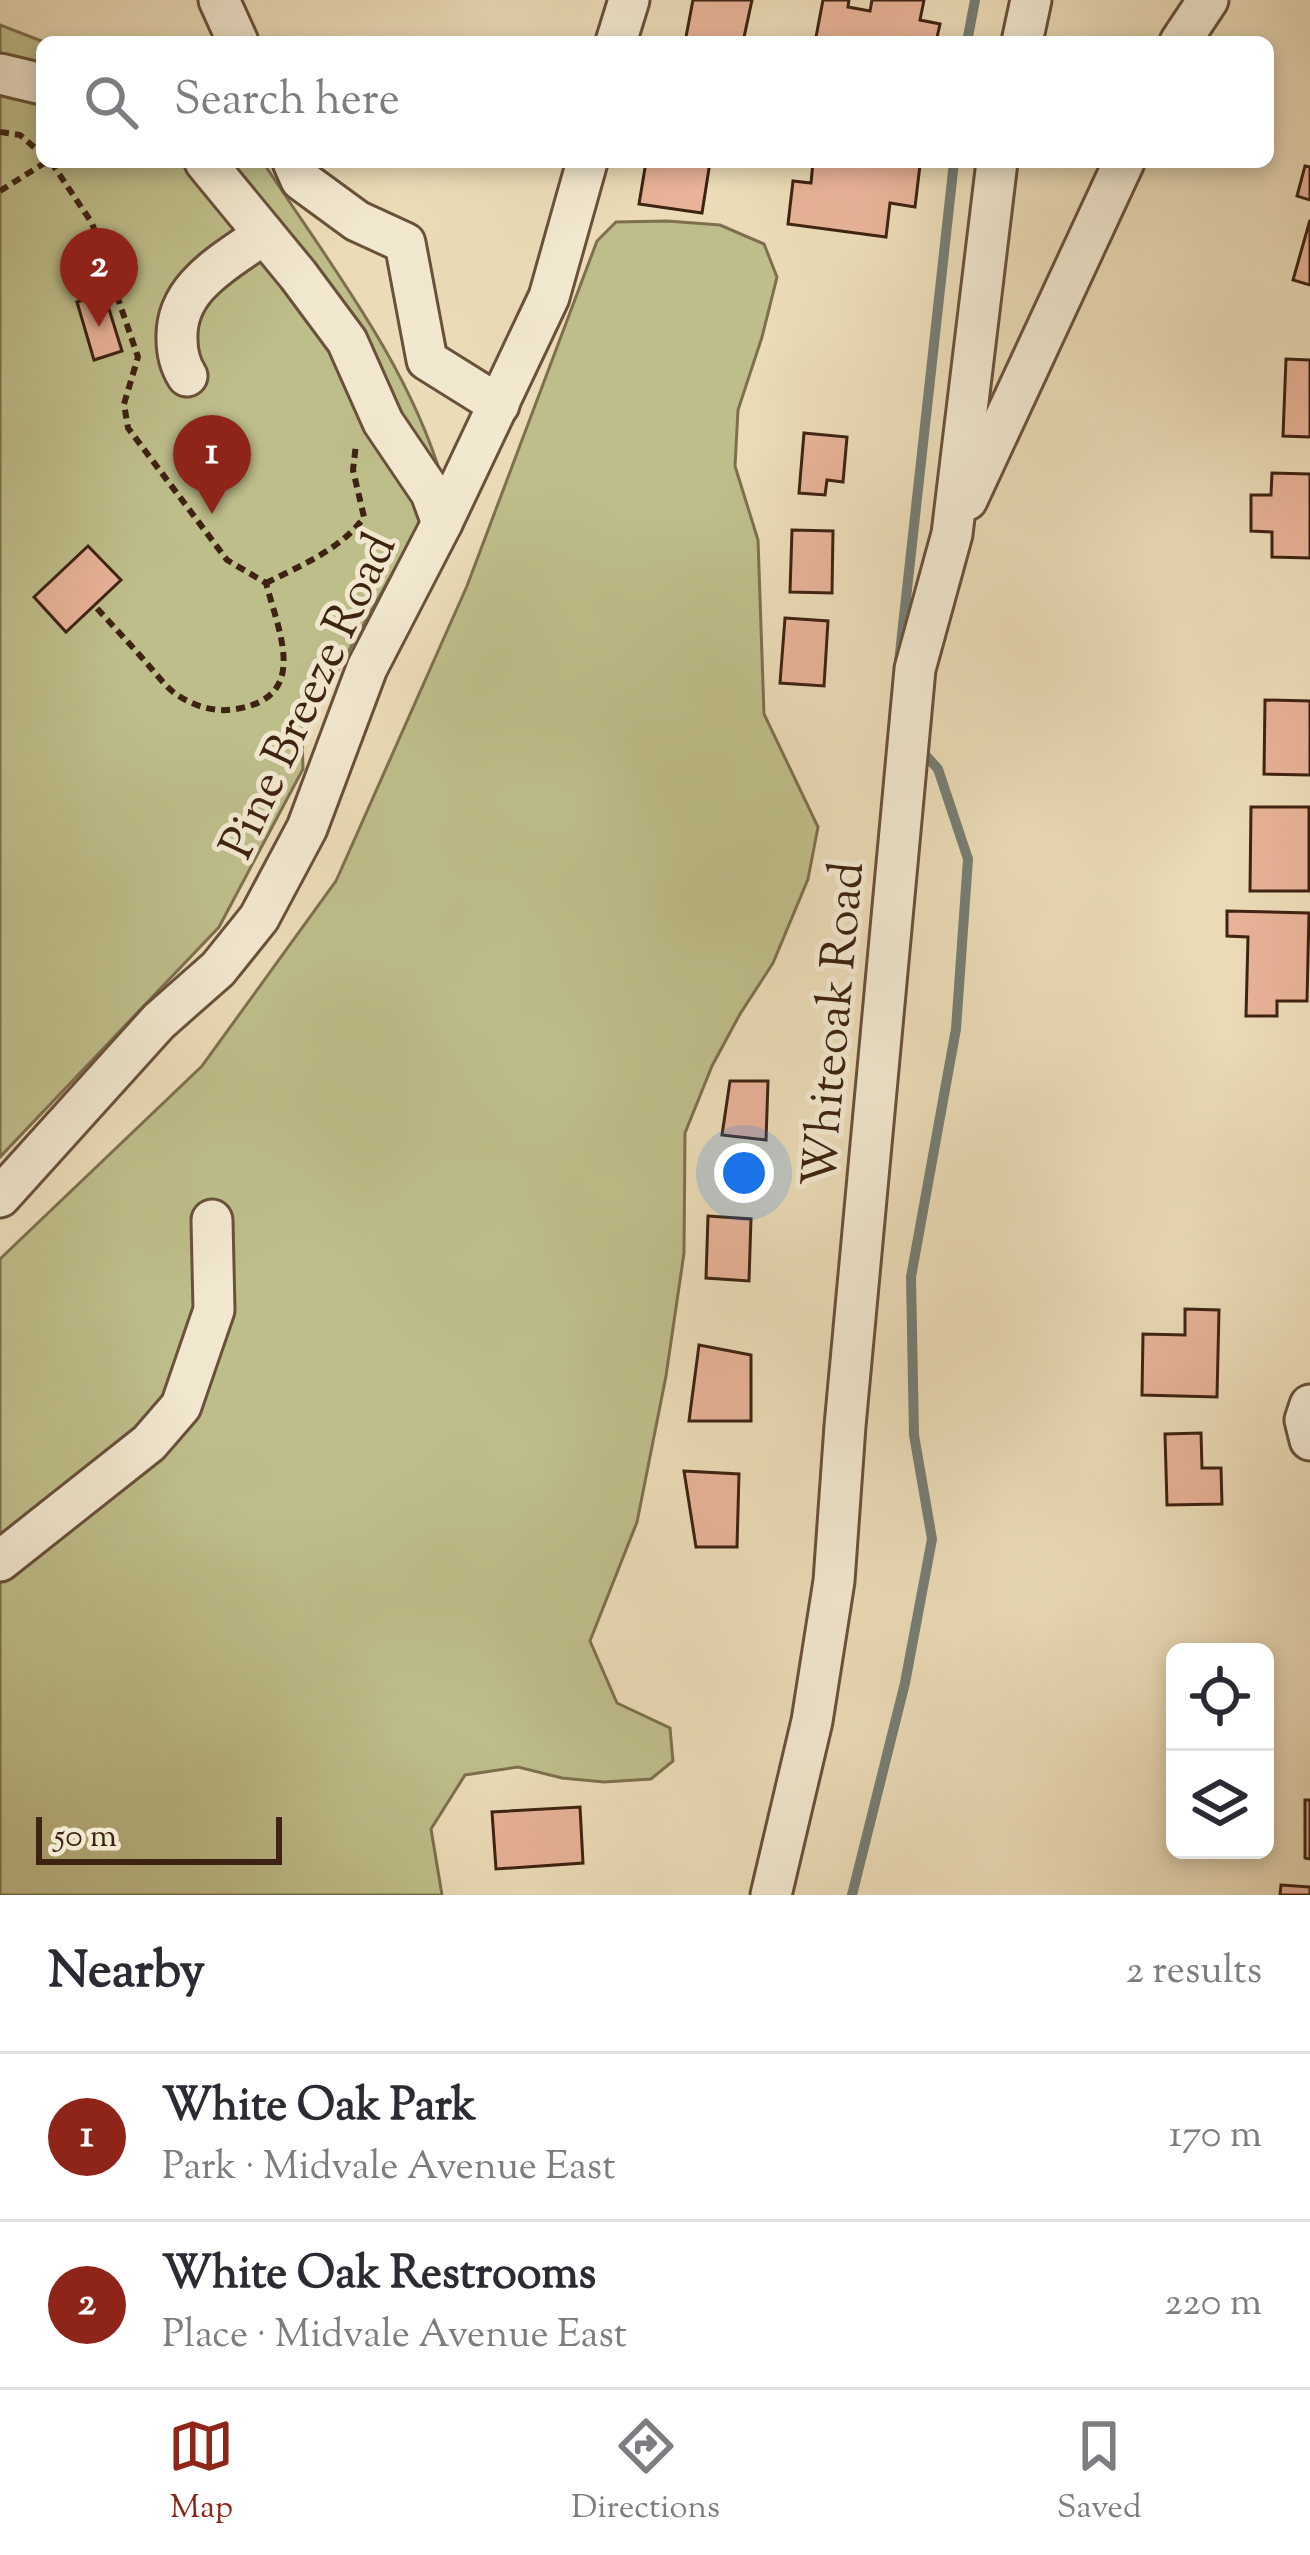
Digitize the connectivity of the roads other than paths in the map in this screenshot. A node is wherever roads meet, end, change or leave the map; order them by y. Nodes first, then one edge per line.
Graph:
1 (219, 0) edge
2 (629, 0) edge
3 (1031, 0) edge
4 (1208, 0) edge
5 (235, 36) edge
6 (618, 36) edge
7 (1023, 36) edge
8 (1184, 36) edge
9 (0, 74) edge
10 (36, 83) edge
11 (210, 168) edge
12 (296, 168) edge
13 (584, 168) edge
14 (996, 168) edge
15 (1121, 168) edge
16 (264, 234) junction
17 (187, 376) dead end
18 (499, 405) junction
19 (442, 523) junction
20 (952, 534) junction
21 (0, 1197) edge
22 (212, 1220) dead end
23 (1310, 1405) edge
24 (1310, 1440) edge
25 (0, 1561) edge
26 (771, 1895) edge

1 - 5 street
2 - 6 street
3 - 7 street
4 - 8 street
9 - 10 street
11 - 16 street
12 - 18 street
13 - 18 street, Pine Breeze Road
14 - 20 street, Whiteoak Road
15 - 20 street
16 - 17 street
16 - 19 street
18 - 19 street, Pine Breeze Road
19 - 21 street, Pine Breeze Road
20 - 26 street, Whiteoak Road
22 - 25 street
23 - 24 street

